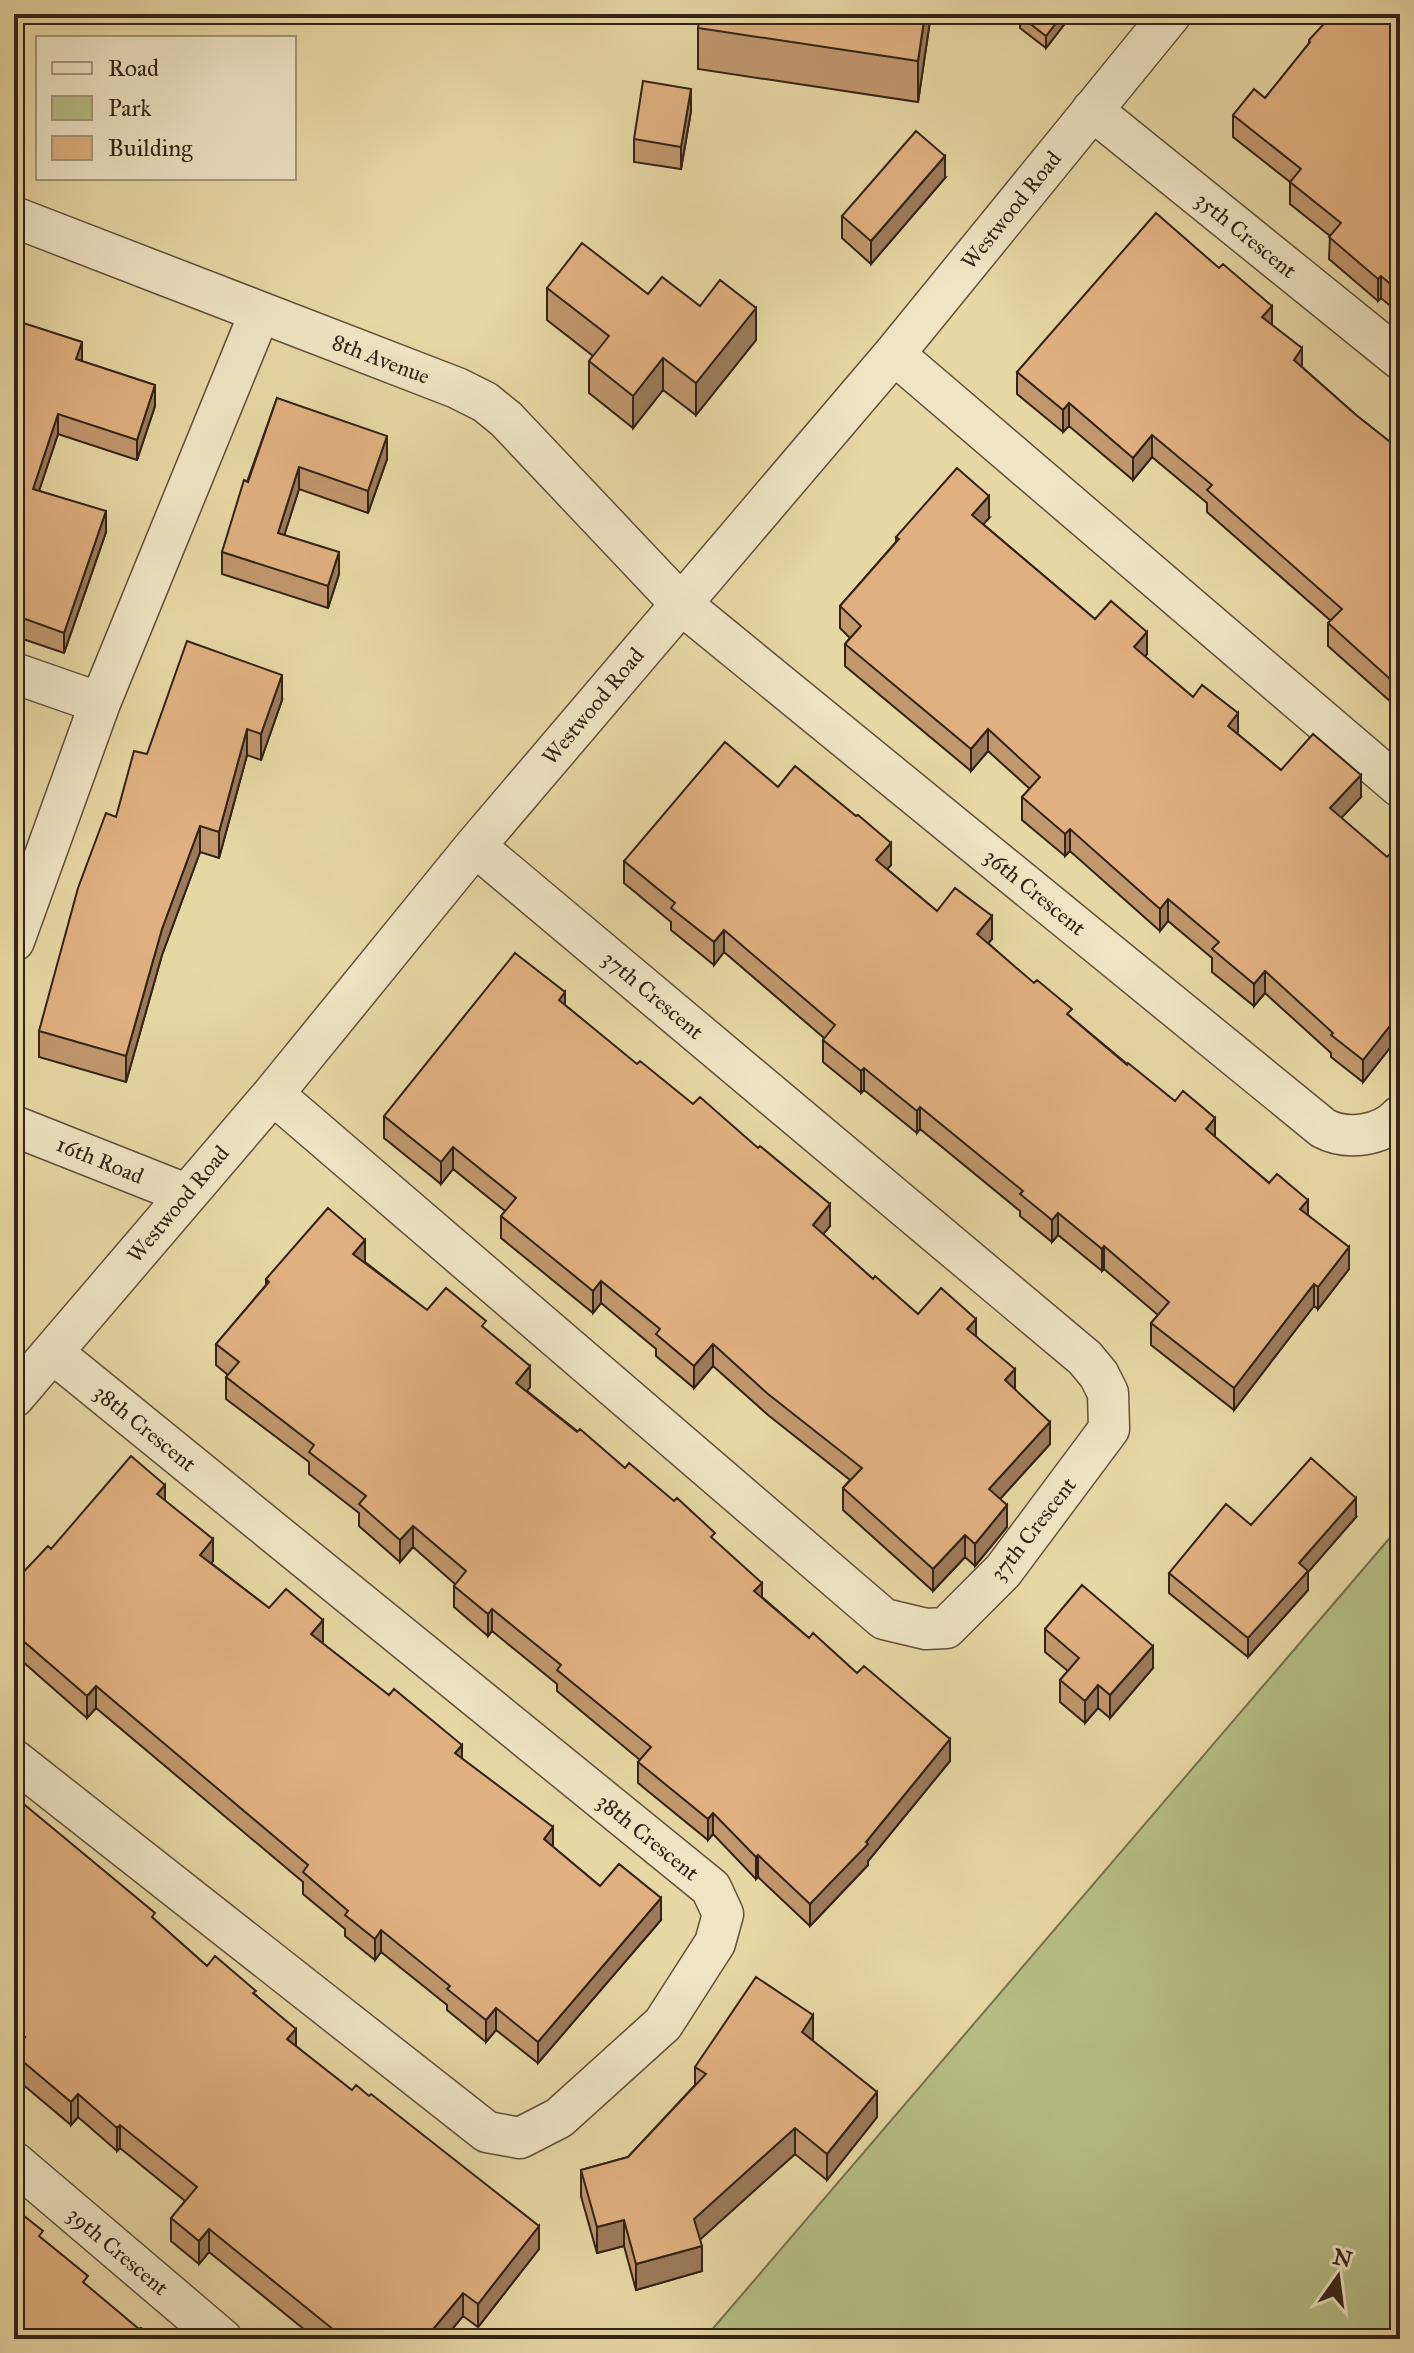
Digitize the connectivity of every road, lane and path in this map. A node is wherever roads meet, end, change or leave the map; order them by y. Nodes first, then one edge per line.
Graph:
1 (1171, 14) edge
2 (1092, 110) junction
3 (14, 217) edge
4 (260, 312) junction
5 (894, 354) junction
6 (1400, 359) edge
7 (680, 603) junction
8 (14, 673) edge
9 (100, 703) junction
10 (1400, 787) edge
11 (475, 846) junction
12 (14, 941) edge
13 (273, 1094) junction
14 (1400, 1116) edge
15 (14, 1126) edge
16 (186, 1194) junction
17 (53, 1353) junction
18 (14, 1397) edge
19 (14, 1760) edge
20 (14, 2162) edge
21 (222, 2339) edge

1 - 2 street, Westwood Road
2 - 5 street, Westwood Road
2 - 6 street, 35th Crescent
3 - 4 street, 8th Avenue
4 - 7 street, 8th Avenue
4 - 9 street
5 - 7 street, Westwood Road
5 - 10 street
7 - 11 street, Westwood Road
7 - 14 street, 36th Crescent
8 - 9 street
9 - 12 street
11 - 13 street, Westwood Road
11 - 13 street, 37th Crescent
13 - 16 street, Westwood Road
15 - 16 street, 16th Road
16 - 17 street, Westwood Road
17 - 18 street, Westwood Road
17 - 19 street, 38th Crescent
20 - 21 street, 39th Crescent

